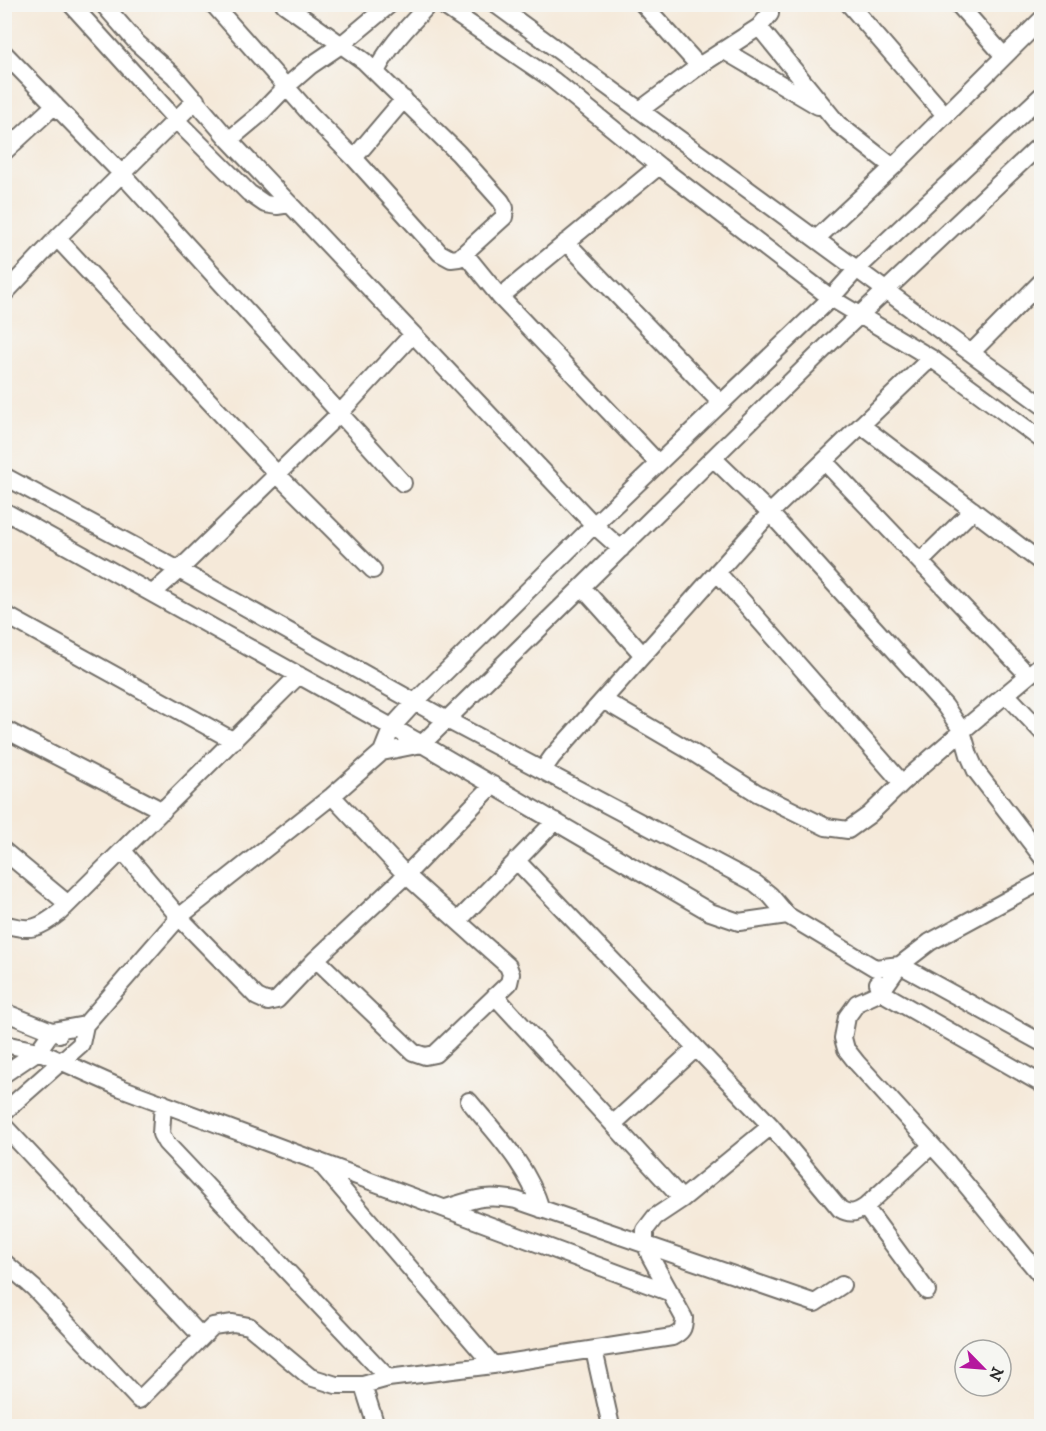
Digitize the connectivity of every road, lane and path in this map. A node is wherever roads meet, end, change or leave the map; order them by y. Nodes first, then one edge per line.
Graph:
1 (71, 4) edge
2 (103, 4) edge
3 (213, 4) edge
4 (284, 4) edge
5 (390, 4) edge
6 (429, 4) edge
7 (441, 4) edge
8 (495, 4) edge
9 (643, 4) edge
10 (770, 4) edge
11 (849, 4) edge
12 (958, 4) edge
13 (1041, 19) edge
14 (759, 27) junction
15 (341, 45) junction
16 (723, 50) junction
17 (4, 53) edge
18 (1004, 56) junction
19 (699, 66) junction
20 (375, 72) junction
21 (286, 86) junction
22 (1041, 95) edge
23 (404, 99) junction
24 (195, 100) junction
25 (55, 105) junction
26 (640, 110) junction
27 (827, 111) junction
28 (945, 115) junction
29 (176, 120) junction
30 (229, 140) junction
31 (1041, 143) edge
32 (4, 152) edge
33 (354, 158) junction
34 (659, 166) junction
35 (893, 167) junction
36 (122, 174) junction
37 (290, 204) junction
38 (57, 238) junction
39 (816, 239) junction
40 (566, 242) junction
41 (465, 254) junction
42 (857, 269) junction
43 (1041, 281) edge
44 (886, 291) junction
45 (4, 294) edge
46 (500, 297) junction
47 (831, 298) junction
48 (859, 316) junction
49 (412, 334) junction
50 (971, 353) junction
51 (931, 358) junction
52 (721, 404) junction
53 (1041, 405) edge
54 (340, 413) junction
55 (861, 425) junction
56 (1041, 440) edge
57 (713, 458) junction
58 (824, 461) junction
59 (658, 463) junction
60 (277, 474) junction
61 (4, 476) edge
62 (403, 483) dead end
63 (973, 510) junction
64 (4, 511) edge
65 (770, 513) junction
66 (594, 525) junction
67 (621, 549) junction
68 (920, 562) junction
69 (1041, 563) edge
70 (179, 570) junction
71 (373, 570) dead end
72 (717, 572) junction
73 (582, 587) junction
74 (153, 593) junction
75 (4, 614) edge
76 (643, 655) junction
77 (1041, 664) edge
78 (300, 675) junction
79 (1028, 675) junction
80 (1007, 694) junction
81 (603, 700) junction
82 (415, 702) junction
83 (447, 720) junction
84 (392, 727) junction
85 (4, 729) edge
86 (962, 731) junction
87 (1041, 732) edge
88 (234, 741) junction
89 (422, 744) junction
90 (382, 752) junction
91 (543, 770) junction
92 (902, 783) junction
93 (493, 785) junction
94 (332, 796) junction
95 (163, 811) junction
96 (555, 821) junction
97 (4, 851) edge
98 (123, 851) junction
99 (1041, 857) edge
100 (516, 860) junction
101 (406, 875) junction
102 (1041, 881) edge
103 (68, 904) junction
104 (787, 915) junction
105 (179, 917) junction
106 (458, 921) junction
107 (4, 924) edge
108 (316, 959) junction
109 (900, 965) junction
110 (875, 968) junction
111 (881, 993) junction
112 (495, 996) junction
113 (4, 1012) edge
114 (85, 1025) junction
115 (52, 1031) junction
116 (1041, 1043) edge
117 (4, 1044) edge
118 (81, 1044) junction
119 (696, 1048) junction
120 (38, 1051) junction
121 (63, 1062) junction
122 (4, 1074) edge
123 (1041, 1083) edge
124 (469, 1101) dead end
125 (163, 1103) junction
126 (4, 1112) edge
127 (613, 1125) junction
128 (4, 1126) edge
129 (771, 1126) junction
130 (932, 1146) junction
131 (317, 1160) junction
132 (682, 1199) junction
133 (865, 1207) junction
134 (446, 1208) junction
135 (541, 1209) junction
136 (646, 1246) junction
137 (4, 1262) edge
138 (1041, 1277) edge
139 (842, 1285) dead end
140 (927, 1291) dead end
141 (671, 1293) junction
142 (202, 1337) junction
143 (594, 1350) junction
144 (493, 1365) junction
145 (388, 1378) junction
146 (363, 1385) junction
147 (376, 1426) edge
148 (611, 1426) edge

1 - 29 street
2 - 24 street
3 - 21 street
4 - 15 street
5 - 15 street
6 - 20 street
7 - 34 street
8 - 26 street
9 - 19 street
10 - 14 street
11 - 28 street
12 - 18 street
13 - 18 street
14 - 16 street
14 - 27 street
15 - 20 street
15 - 21 street
16 - 19 street
16 - 27 street
17 - 25 street
18 - 28 street
19 - 26 street
20 - 23 street
21 - 30 street
21 - 33 street
22 - 42 street
23 - 33 street
23 - 41 street
24 - 29 street
24 - 30 street
25 - 32 street
25 - 36 street
26 - 39 street
27 - 35 street
28 - 35 street
29 - 36 street
29 - 37 street
30 - 37 street
31 - 44 street
33 - 41 street
34 - 40 street
34 - 47 street
35 - 39 street
36 - 38 street
36 - 54 street
37 - 49 street
38 - 45 street
38 - 60 street
39 - 42 street
40 - 46 street
40 - 52 street
41 - 46 street
42 - 44 street
42 - 47 street
43 - 50 street
44 - 48 street
44 - 50 street
46 - 59 street
47 - 48 street
47 - 52 street
48 - 51 street
48 - 57 street
49 - 54 street
49 - 66 street
50 - 53 street
51 - 55 street
51 - 56 street
52 - 59 street
54 - 60 street
54 - 62 street
55 - 58 street
55 - 63 street
57 - 65 street
57 - 67 street
58 - 65 street
58 - 68 street
59 - 66 street
60 - 70 street
60 - 71 street
61 - 70 street
63 - 68 street
63 - 69 street
64 - 74 street
65 - 72 street
65 - 86 street
66 - 67 street
66 - 82 street
67 - 73 street
68 - 79 street
70 - 74 street
70 - 82 street
72 - 76 street
72 - 92 street
73 - 76 street
73 - 83 street
74 - 78 street
75 - 88 street
76 - 81 street
77 - 79 street
78 - 84 street
78 - 88 street
79 - 80 street
80 - 86 street
80 - 87 street
81 - 91 street
81 - 92 street
82 - 83 street
82 - 84 street
83 - 89 street
83 - 91 street
84 - 89 street
84 - 90 street
85 - 95 street
86 - 92 street
86 - 99 street
88 - 95 street
89 - 90 street
89 - 93 street
90 - 94 street
91 - 104 street
93 - 96 street
93 - 101 street
94 - 101 street
94 - 105 street
95 - 98 street
96 - 100 street
96 - 104 street
97 - 103 street
98 - 103 street
98 - 105 street
100 - 106 street
100 - 119 street
101 - 106 street
101 - 108 street
102 - 109 street
103 - 107 street
104 - 110 street
105 - 108 street
105 - 114 street
106 - 112 street
108 - 112 street
109 - 110 street
109 - 111 street
109 - 116 street
110 - 111 street
111 - 123 street
111 - 130 street
112 - 127 street
113 - 115 street
114 - 115 street
114 - 118 street
115 - 118 street
115 - 120 street
117 - 120 street
118 - 121 street
119 - 127 street
119 - 129 street
120 - 121 street
120 - 122 street
121 - 125 street
121 - 126 street
124 - 135 street
125 - 131 street
125 - 145 street
127 - 132 street
128 - 142 street
129 - 132 street
129 - 133 street
130 - 133 street
130 - 138 street
131 - 134 street
131 - 144 street
132 - 136 street
133 - 140 street
134 - 135 street
134 - 141 street
135 - 136 street
136 - 139 street
136 - 141 street
137 - 142 street
141 - 143 street
142 - 146 street
143 - 144 street
143 - 148 street
144 - 145 street
145 - 146 street
146 - 147 street

